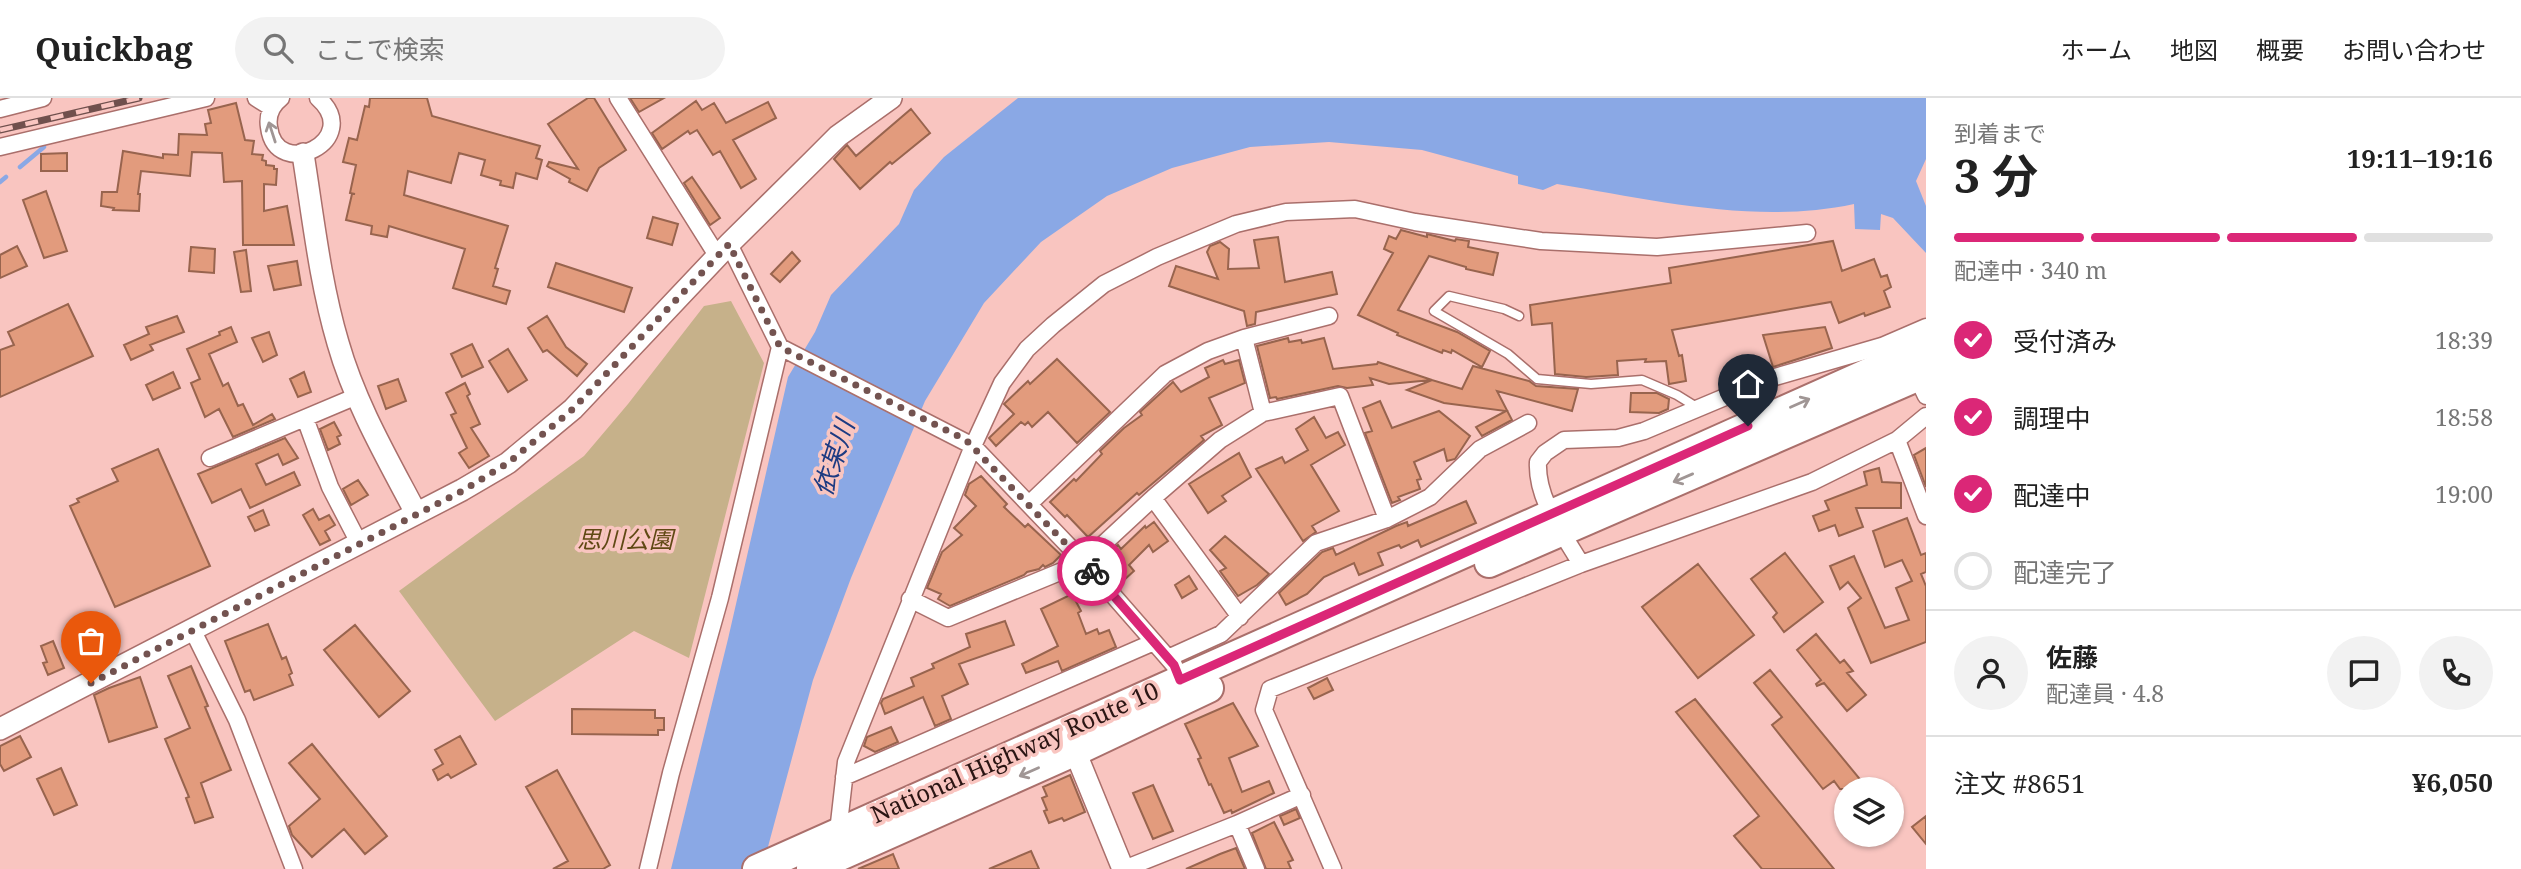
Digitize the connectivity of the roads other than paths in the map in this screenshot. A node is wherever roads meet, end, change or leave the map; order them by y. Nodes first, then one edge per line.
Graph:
1 (43, 98) edge
2 (206, 98) edge
3 (257, 98) edge
4 (618, 98) edge
5 (891, 98) edge
6 (321, 99) edge
7 (277, 103) edge
8 (0, 109) edge
9 (0, 147) edge
10 (303, 154) junction
11 (1807, 233) dead end
12 (724, 251) junction
13 (1329, 316) dead end
14 (1519, 316) dead end
15 (1926, 327) edge
16 (1244, 338) junction
17 (783, 348) junction
18 (1926, 348) edge
19 (1923, 382) edge
20 (357, 396) junction
21 (1698, 408) junction
22 (1263, 413) junction
23 (1926, 416) edge
24 (304, 418) junction
25 (1528, 423) dead end
26 (1897, 440) junction
27 (970, 443) junction
28 (210, 458) dead end
29 (1153, 498) junction
30 (1029, 504) junction
31 (416, 513) junction
32 (1926, 516) edge
33 (1387, 519) junction
34 (1557, 521) junction
35 (359, 543) junction
36 (1084, 562) junction
37 (1581, 564) junction
38 (910, 599) junction
39 (1240, 617) junction
40 (193, 631) junction
41 (1154, 642) junction
42 (1178, 679) junction
43 (0, 729) edge
44 (1071, 741) junction
45 (844, 777) junction
46 (1302, 794) junction
47 (1237, 824) junction
48 (838, 832) junction
49 (815, 863) edge
50 (294, 869) edge
51 (649, 869) edge
52 (757, 869) edge
53 (1123, 869) edge
54 (1256, 869) edge
55 (1334, 869) edge

1 - 8 street
2 - 9 street
3 - 7 street
4 - 12 street
5 - 12 street
6 - 10 street
10 -> 7 street
10 - 20 street
11 - 27 street
12 - 17 street
12 - 31 street
13 - 16 street
14 - 21 lane
15 - 21 street
16 - 22 street
16 - 30 street
17 - 27 street
17 - 51 street
34 -> 18 highway, National Highway Route 10
19 -> 34 highway, National Highway Route 10
20 - 24 street
20 - 31 street
21 - 34 street
22 - 29 street
22 - 33 street
23 - 26 street
24 - 28 street
24 - 35 street
25 - 33 street
26 - 32 street
26 - 37 street
27 - 30 street
27 - 38 street
29 - 36 street
29 - 39 street
30 - 36 street
31 - 35 street
33 - 39 street
34 - 37 street
34 - 42 highway, National Highway Route 10
35 - 40 street
36 - 38 street
36 - 41 street
37 - 46 street
38 - 45 street
39 - 42 street
40 - 43 street
40 - 50 street
41 - 42 street
41 - 45 street
42 - 44 highway, National Highway Route 10
44 - 48 highway, National Highway Route 10
44 -> 49 highway, National Highway Route 10
44 - 53 street
45 - 48 street
46 - 47 street
46 - 55 street
47 - 53 street
47 - 54 street
48 - 49 highway, National Highway Route 10
49 - 52 highway, National Highway Route 10

